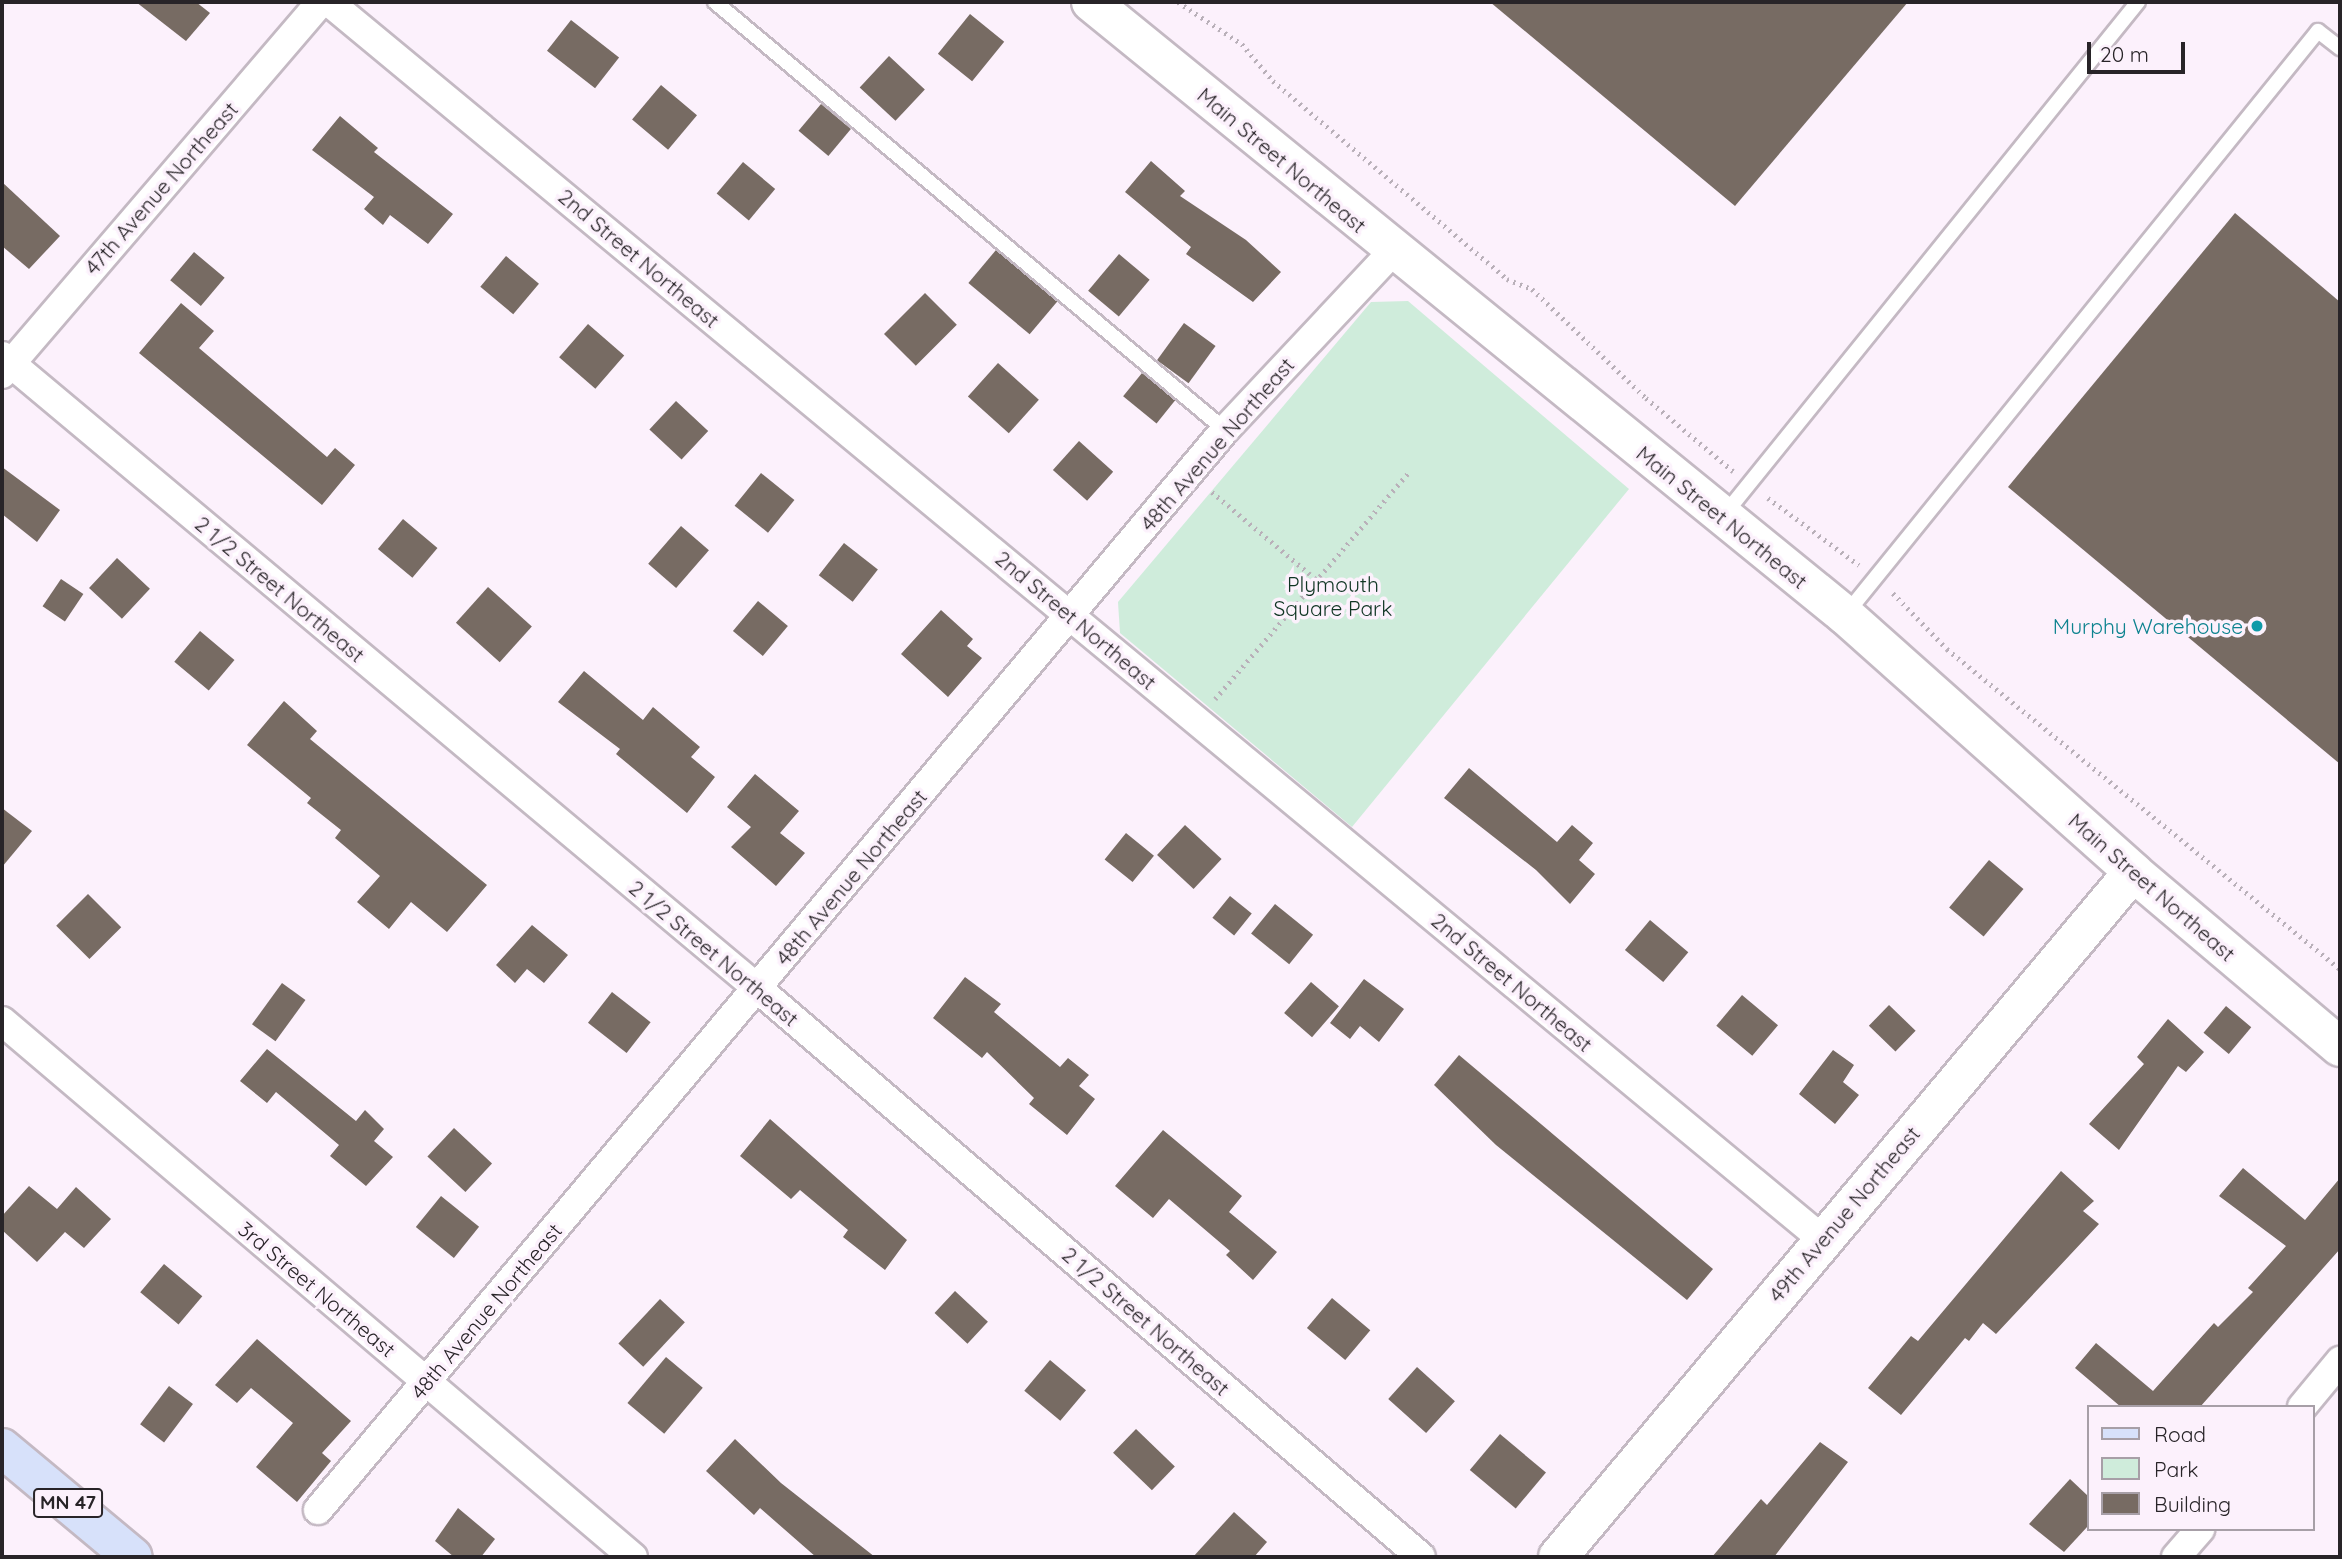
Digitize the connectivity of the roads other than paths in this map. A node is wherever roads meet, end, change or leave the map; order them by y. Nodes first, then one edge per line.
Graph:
1 (321, 2) edge
2 (329, 2) edge
3 (715, 2) edge
4 (1091, 2) edge
5 (2138, 2) edge
6 (2340, 48) edge
7 (1392, 252) junction
8 (5, 365) edge
9 (1225, 430) junction
10 (1722, 517) junction
11 (1070, 615) junction
12 (1845, 615) junction
13 (2133, 872) junction
14 (757, 988) junction
15 (2, 1021) edge
16 (2340, 1047) edge
17 (1822, 1239) junction
18 (2340, 1361) edge
19 (426, 1382) junction
20 (2304, 1405) edge
21 (2, 1448) edge
22 (318, 1510) dead end
23 (2198, 1531) edge
24 (134, 1557) edge
25 (633, 1557) edge
26 (1421, 1557) edge
27 (1558, 1557) edge
28 (2176, 1557) edge

1 - 8 street, 47th Avenue Northeast
2 - 11 street, 2nd Street Northeast
3 - 9 lane
4 - 7 street, Main Street Northeast
5 - 10 lane
6 - 12 lane
7 - 9 street, 48th Avenue Northeast
7 - 10 street, Main Street Northeast
8 - 14 street, 2 1/2 Street Northeast
9 - 11 street, 48th Avenue Northeast
10 - 12 street, Main Street Northeast
11 - 14 street, 48th Avenue Northeast
11 - 17 street, 2nd Street Northeast
12 - 13 street, Main Street Northeast
13 - 16 street, Main Street Northeast
13 - 17 street, 49th Avenue Northeast
14 - 19 street, 48th Avenue Northeast
14 - 26 street, 2 1/2 Street Northeast
15 - 19 street, 3rd Street Northeast
17 - 27 street, 49th Avenue Northeast
18 - 20 street
19 - 22 street, 48th Avenue Northeast
19 - 25 street, 3rd Street Northeast
21 - 24 main road, MN 47
23 - 28 street

